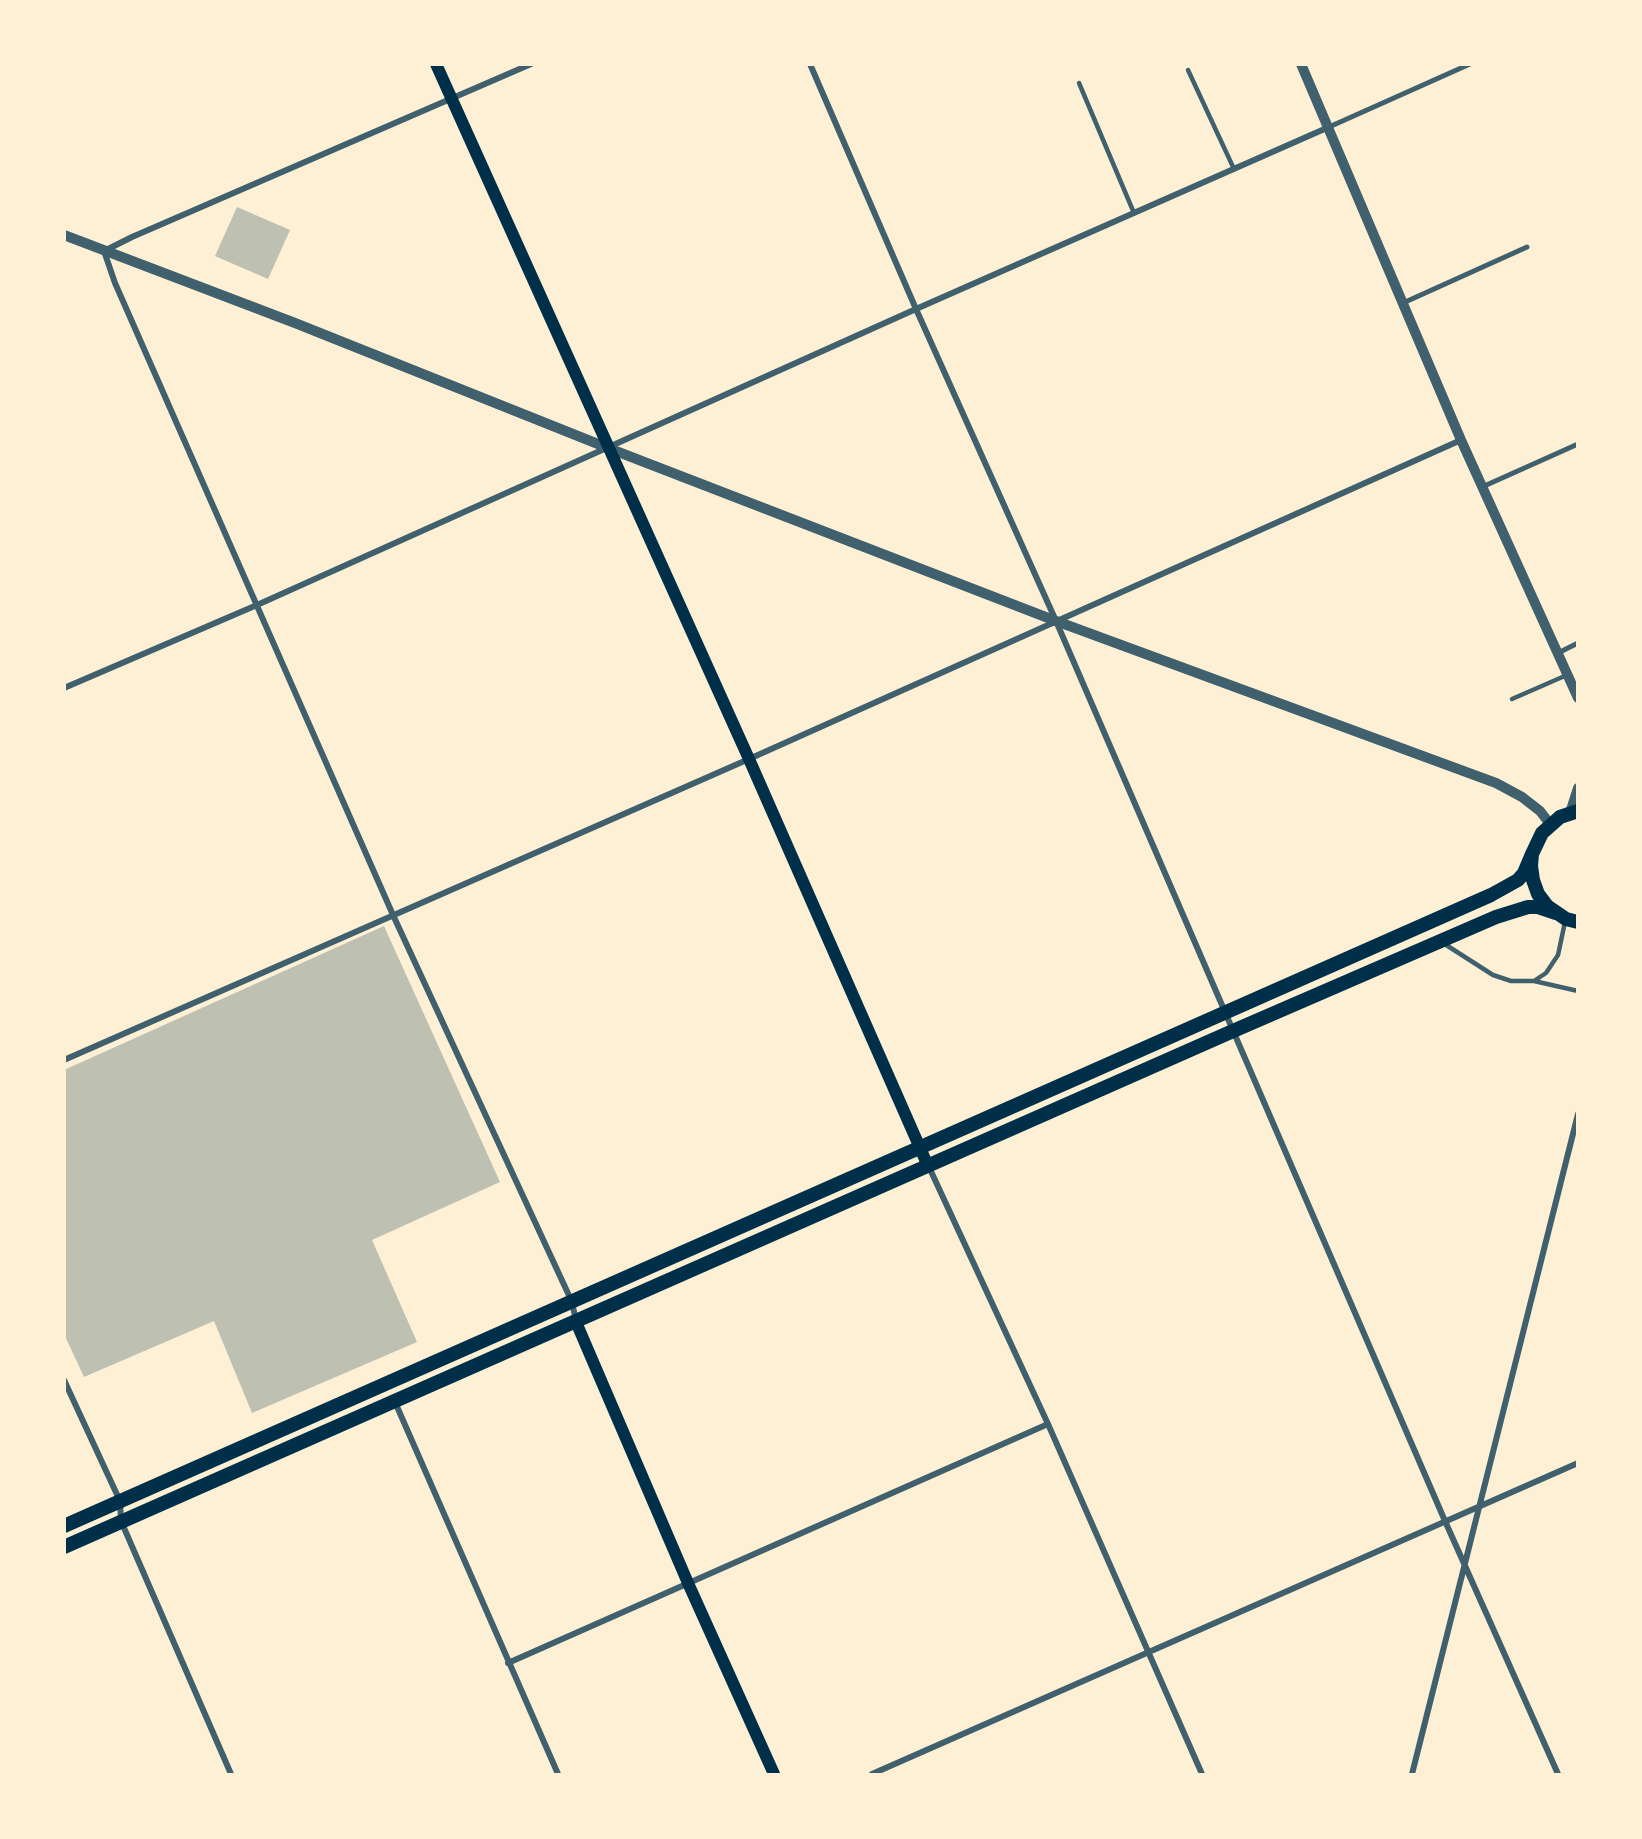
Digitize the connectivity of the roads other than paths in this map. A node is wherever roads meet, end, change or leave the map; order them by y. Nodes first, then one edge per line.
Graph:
1 (436, 64) edge
2 (531, 64) edge
3 (810, 64) edge
4 (1301, 64) edge
5 (1470, 64) edge
6 (1188, 70) dead end
7 (1079, 83) dead end
8 (452, 99) junction
9 (1329, 127) junction
10 (1234, 169) junction
11 (1134, 213) junction
12 (64, 235) edge
13 (1527, 247) dead end
14 (104, 251) junction
15 (1403, 303) junction
16 (916, 309) junction
17 (1461, 440) junction
18 (1578, 444) edge
19 (609, 448) junction
20 (1482, 487) junction
21 (257, 605) junction
22 (1056, 621) junction
23 (1578, 644) edge
24 (1558, 653) junction
25 (1568, 675) junction
26 (64, 688) edge
27 (1578, 698) edge
28 (1512, 699) dead end
29 (749, 759) junction
30 (1578, 788) edge
31 (1574, 812) edge
32 (1550, 824) junction
33 (1532, 854) junction
34 (393, 915) junction
35 (1566, 918) edge
36 (1441, 941) junction
37 (1534, 981) junction
38 (1578, 991) edge
39 (1225, 1012) junction
40 (1233, 1031) junction
41 (64, 1060) edge
42 (1578, 1114) edge
43 (920, 1148) junction
44 (928, 1166) junction
45 (572, 1302) junction
46 (576, 1322) junction
47 (64, 1380) edge
48 (395, 1402) junction
49 (1048, 1424) junction
50 (1578, 1462) edge
51 (120, 1501) junction
52 (1481, 1505) junction
53 (121, 1521) junction
54 (1445, 1521) junction
55 (64, 1526) edge
56 (64, 1547) edge
57 (1466, 1566) junction
58 (688, 1583) junction
59 (1148, 1652) junction
60 (508, 1662) junction
61 (231, 1774) edge
62 (558, 1774) edge
63 (774, 1774) edge
64 (872, 1774) edge
65 (1202, 1774) edge
66 (1413, 1774) edge
67 (1558, 1774) edge

1 - 8 main road
2 - 8 street
3 - 16 street
4 - 9 street
5 - 9 street
6 - 10 lane
7 - 11 lane
8 - 14 street
8 - 19 main road
9 - 10 street
9 - 15 street
10 - 11 street
11 - 16 street
12 - 14 street
13 - 15 street
14 - 19 street
14 - 21 street
15 - 17 street
16 - 19 street
16 - 22 street
17 - 20 street
17 - 22 street
18 - 20 street
19 - 21 street
19 - 22 street
19 - 29 main road
20 - 24 street
21 - 26 street
21 - 34 street
22 - 29 street
22 - 32 street
22 - 39 street
23 - 24 street
24 - 25 street
25 - 27 street
25 - 28 lane
29 - 34 street
29 - 43 main road
30 - 31 street
31 - 32 main road
32 - 33 main road
33 - 35 main road
33 - 39 main road
34 - 41 street
34 - 45 street
35 - 36 main road
35 - 37 lane
36 - 37 lane
36 - 40 main road
37 - 38 lane
39 - 40 street
39 - 43 main road
40 - 44 main road
40 - 54 street
42 - 52 street
43 - 44 main road
43 - 45 main road
44 - 46 main road
44 - 49 street
45 - 46 street
45 - 51 main road
46 - 48 main road
46 - 58 main road
47 - 51 street
48 - 53 main road
48 - 60 street
49 - 58 street
49 - 59 street
50 - 52 street
51 - 53 street
51 - 55 main road
52 - 54 street
52 - 57 street
53 - 56 main road
53 - 61 street
54 - 57 street
54 - 59 street
57 - 66 street
57 - 67 street
58 - 60 street
58 - 63 main road
59 - 64 street
59 - 65 street
60 - 62 street

